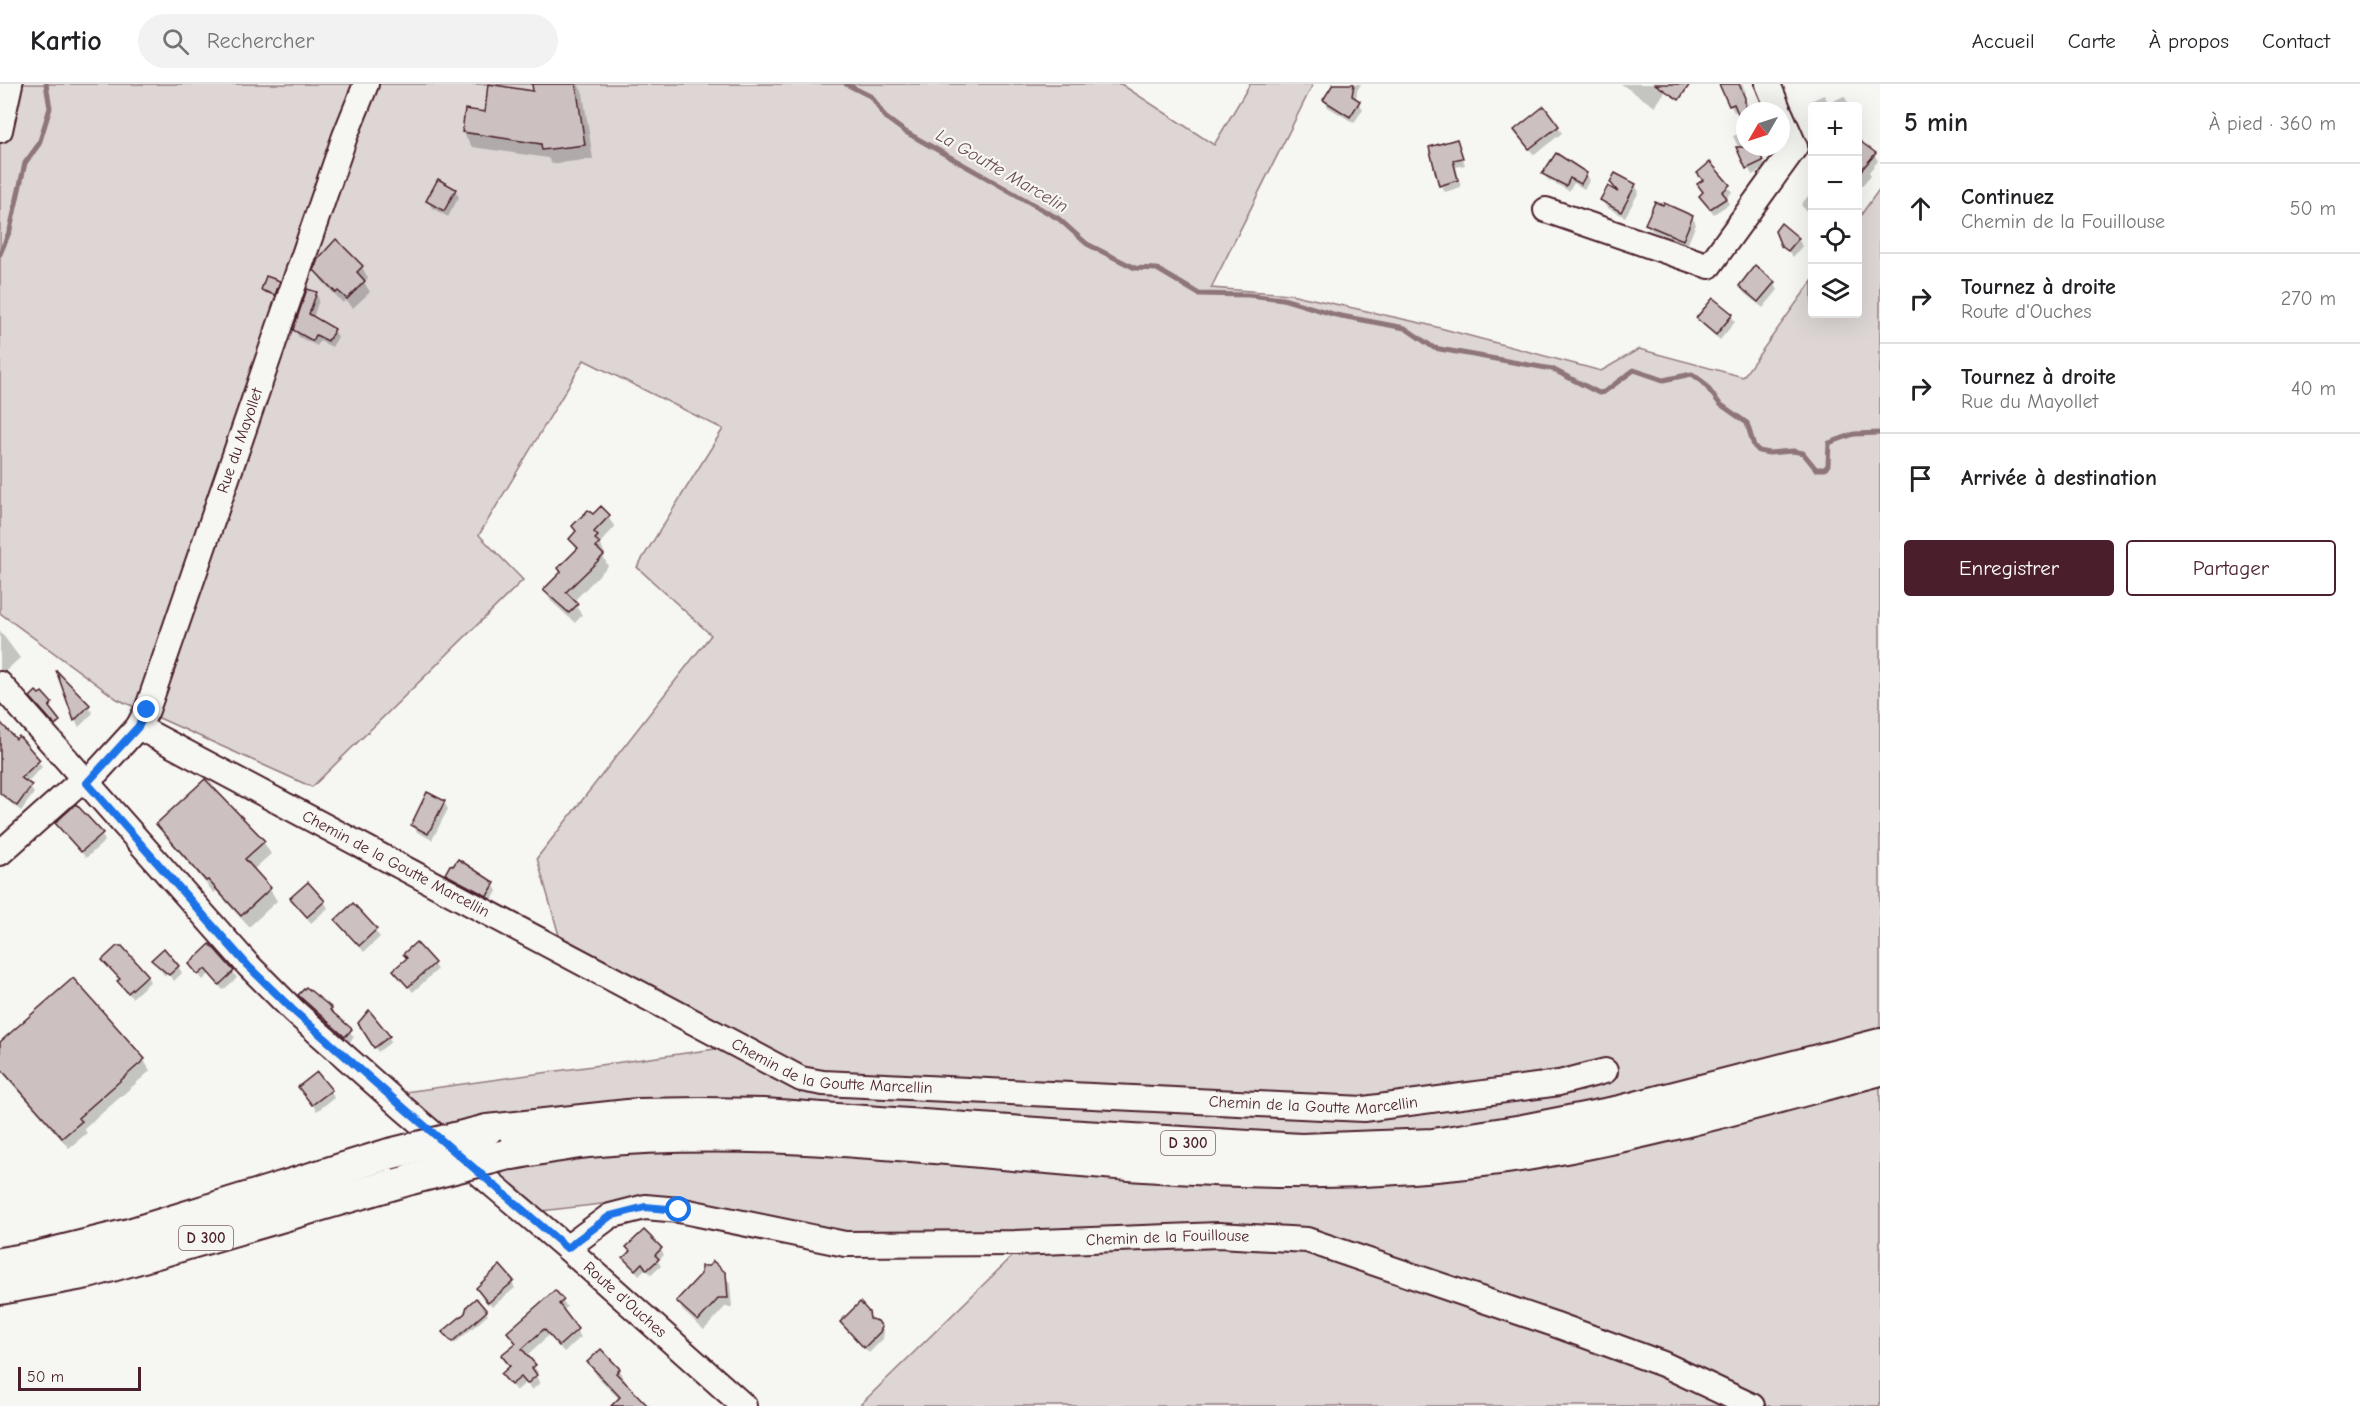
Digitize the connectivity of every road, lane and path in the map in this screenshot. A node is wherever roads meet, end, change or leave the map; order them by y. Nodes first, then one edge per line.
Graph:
1 (10, 84) edge
2 (366, 84) edge
3 (1768, 84) edge
4 (1775, 102) edge
5 (0, 130) edge
6 (1790, 136) edge
7 (1790, 154) edge
8 (1788, 156) edge
9 (1546, 210) dead end
10 (0, 684) edge
11 (138, 727) junction
12 (85, 781) junction
13 (0, 853) edge
14 (1880, 1044) edge
15 (1880, 1070) edge
16 (1605, 1071) dead end
17 (567, 1248) junction
18 (0, 1263) edge
19 (0, 1288) edge
20 (744, 1406) edge
21 (1752, 1406) edge

1 - 5 street
2 - 11 street, Rue du Mayollet
3 - 4 street
6 - 7 street
8 - 9 street
10 - 12 street, Route d'Ouches
11 - 12 street, Rue du Mayollet
11 - 16 street, Chemin de la Goutte Marcellin
12 - 13 street, Rue du Mayollet
12 - 17 street, Route d'Ouches
14 - 18 main road, D 300, bridge
15 - 19 main road, D 300, bridge
17 - 20 street, Route d'Ouches
17 - 21 street, Chemin de la Fouillouse

